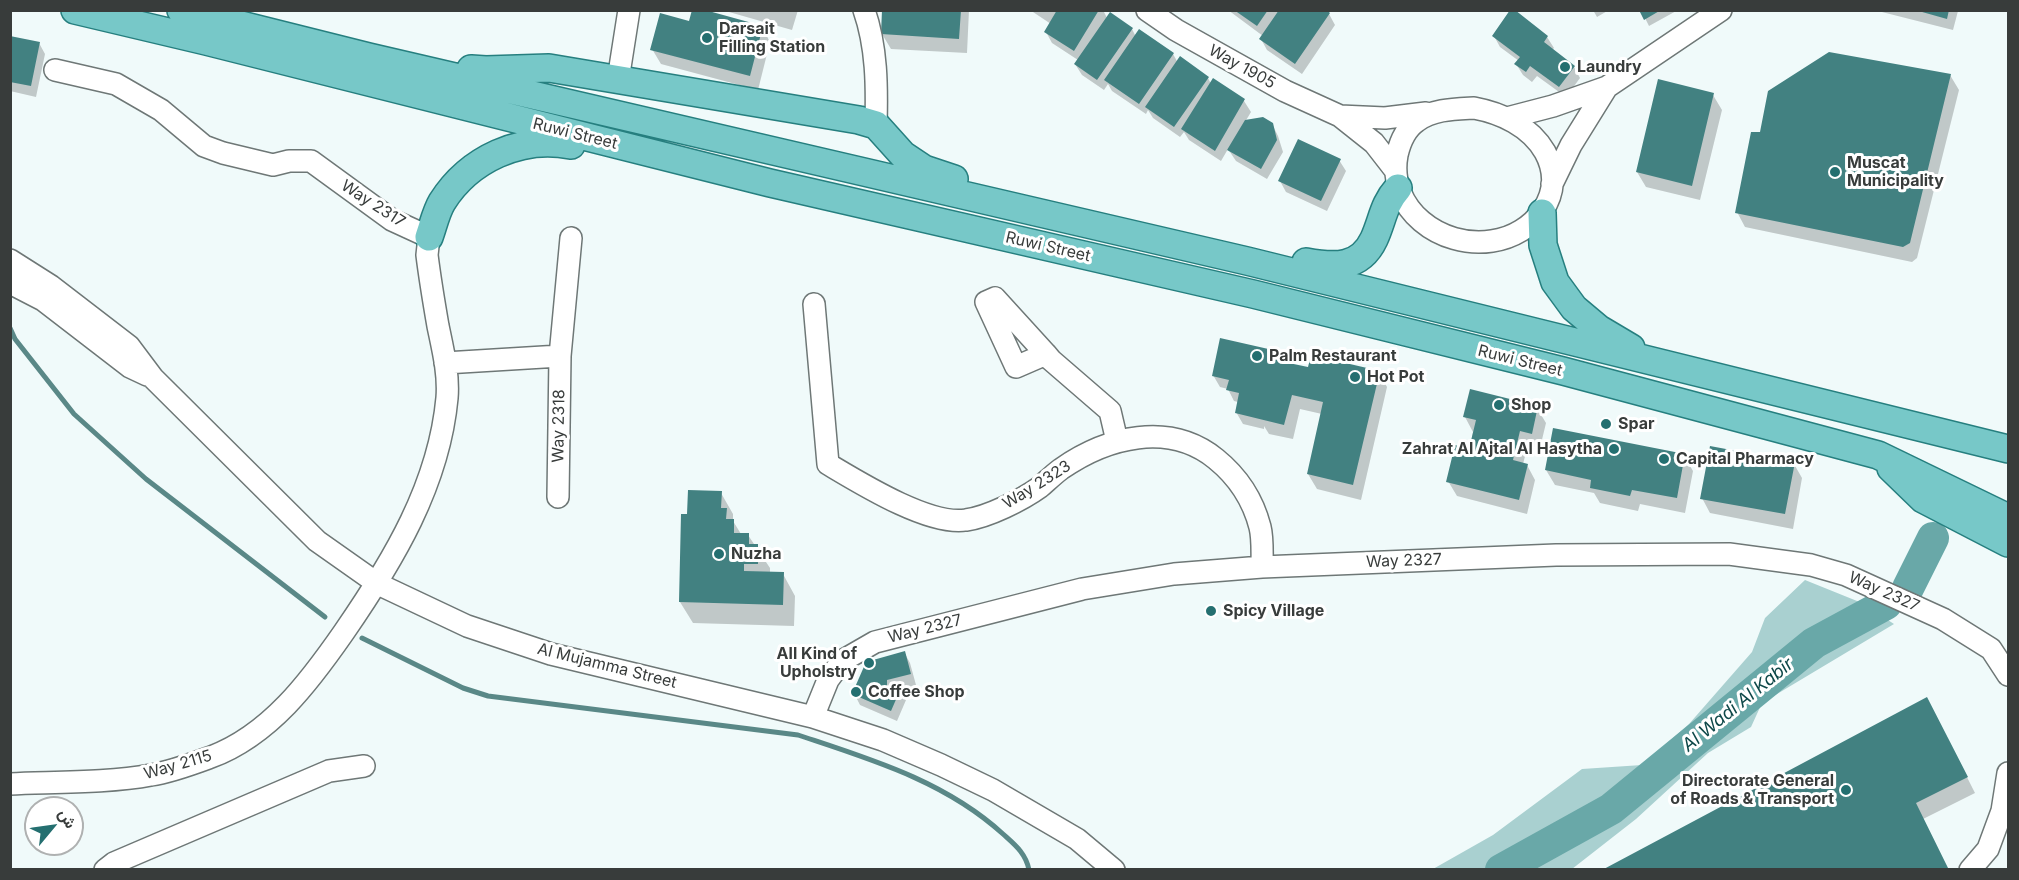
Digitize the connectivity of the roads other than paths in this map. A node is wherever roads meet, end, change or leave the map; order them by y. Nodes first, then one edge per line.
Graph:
1 (75, 10) edge
2 (182, 10) edge
3 (628, 10) edge
4 (864, 10) edge
5 (1147, 10) edge
6 (1721, 10) edge
7 (1180, 20) edge
8 (369, 57) junction
9 (55, 70) dead end
10 (618, 80) junction
11 (1607, 87) junction
12 (1433, 113) junction
13 (1340, 116) junction
14 (1507, 118) junction
15 (876, 125) junction
16 (1396, 179) junction
17 (770, 183) junction
18 (1552, 184) junction
19 (1542, 213) junction
20 (1059, 218) junction
21 (429, 237) junction
22 (571, 238) dead end
23 (11, 260) edge
24 (1247, 261) junction
25 (10, 283) edge
26 (814, 304) dead end
27 (1046, 354) dead end
28 (560, 356) junction
29 (446, 363) junction
30 (1685, 370) junction
31 (153, 378) junction
32 (2008, 436) edge
33 (1964, 438) junction
34 (1117, 441) junction
35 (2008, 449) edge
36 (1878, 454) junction
37 (558, 497) dead end
38 (2008, 518) edge
39 (2008, 543) edge
40 (1262, 567) junction
41 (378, 584) junction
42 (2008, 675) edge
43 (813, 717) junction
44 (364, 766) dead end
45 (2008, 773) edge
46 (10, 784) edge
47 (105, 870) edge
48 (1114, 870) edge
49 (1970, 870) edge

1 - 17 main road, Ruwi Street
2 - 8 main road, Ruwi Street
3 - 10 street
4 - 15 street
5 - 7 street, Way 1905
6 - 11 street
7 - 13 street, Way 1905
8 - 10 main road
8 - 20 main road, Ruwi Street
9 - 21 street, Way 2317
10 - 15 main road
11 - 14 street
11 - 18 street
12 - 13 street, Way 1905
12 - 14 street
12 - 16 street
13 - 16 street, Way 1905
14 - 18 street
15 - 20 main road
16 - 19 street
16 - 24 main road
17 - 21 main road
17 - 36 main road, Ruwi Street
18 - 19 street
19 - 30 main road
20 - 24 main road, Ruwi Street
21 - 29 street
22 - 28 street, Way 2318
23 - 31 street, Al Mujamma Street
24 - 30 main road, Ruwi Street
25 - 31 street, Al Mujamma Street
26 - 34 street, Way 2323
27 - 34 street
28 - 29 street
28 - 37 street, Way 2318
29 - 41 street
30 - 33 main road, Ruwi Street
31 - 41 street, Al Mujamma Street
32 - 33 main road
33 - 35 main road, Ruwi Street
34 - 40 street, Way 2323
36 - 38 main road, Ruwi Street
36 - 39 main road
40 - 42 street, Way 2327
40 - 43 street, Way 2327
41 - 43 street, Al Mujamma Street
41 - 46 street, Way 2115
43 - 48 street, Al Mujamma Street
44 - 47 street
45 - 49 street

